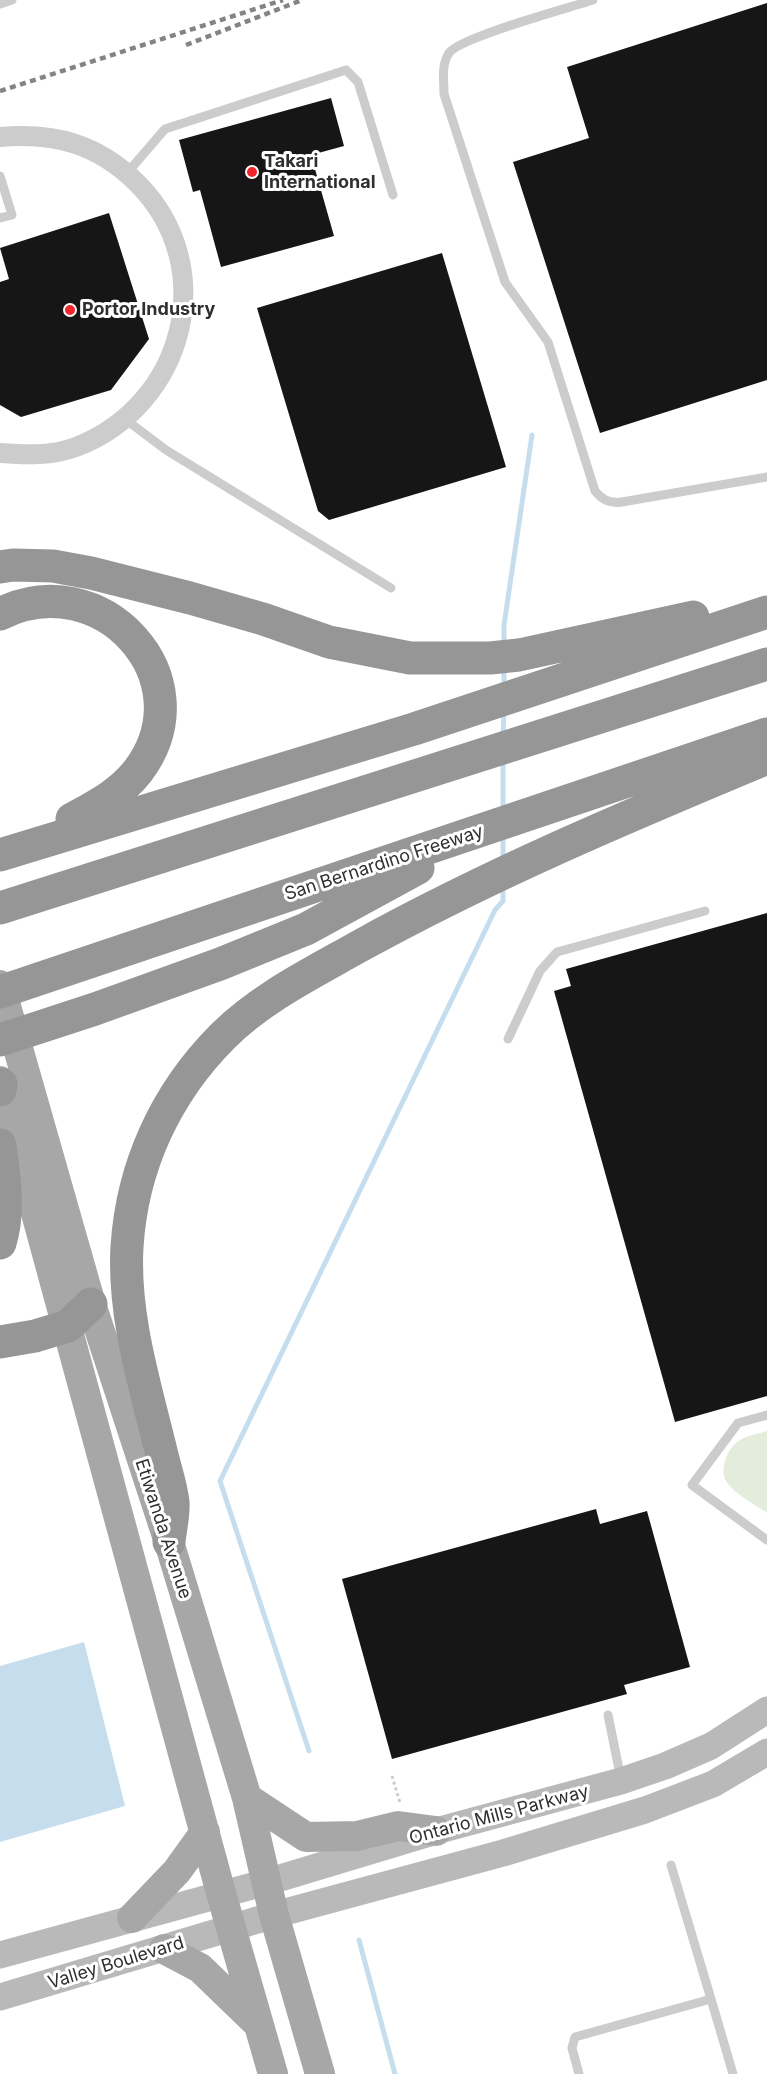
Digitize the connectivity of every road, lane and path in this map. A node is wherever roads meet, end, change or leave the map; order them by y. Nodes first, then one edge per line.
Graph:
1 (12, 0) edge
2 (593, 0) edge
3 (0, 4) edge
4 (0, 137) edge
5 (127, 173) junction
6 (0, 176) edge
7 (393, 195) dead end
8 (0, 219) edge
9 (125, 419) junction
10 (0, 453) edge
11 (767, 477) edge
12 (0, 567) edge
13 (391, 588) dead end
14 (767, 597) edge
15 (767, 612) edge
16 (0, 614) edge
17 (767, 664) edge
18 (767, 734) edge
19 (767, 758) edge
20 (506, 823) junction
21 (0, 846) edge
22 (0, 855) edge
23 (0, 908) edge
24 (705, 911) dead end
25 (0, 986) edge
26 (0, 992) edge
27 (0, 1040) edge
28 (508, 1040) dead end
29 (7, 1082) edge
30 (0, 1145) edge
31 (0, 1243) edge
32 (79, 1315) junction
33 (0, 1342) edge
34 (767, 1415) edge
35 (767, 1540) edge
36 (169, 1542) junction
37 (767, 1710) edge
38 (608, 1714) dead end
39 (767, 1752) edge
40 (393, 1776) dead end
41 (621, 1781) junction
42 (247, 1798) junction
43 (400, 1804) dead end
44 (436, 1831) junction
45 (205, 1832) junction
46 (503, 1853) junction
47 (671, 1864) dead end
48 (267, 1881) junction
49 (221, 1893) junction
50 (274, 1915) junction
51 (132, 1918) junction
52 (232, 1928) junction
53 (164, 1948) junction
54 (0, 1955) edge
55 (0, 1997) edge
56 (711, 2000) junction
57 (259, 2025) junction
58 (273, 2074) edge
59 (320, 2074) edge
60 (579, 2074) edge
61 (733, 2074) edge

1 - 3 lane
2 - 11 lane
4 - 5 street
5 - 7 lane
5 - 9 street
6 - 8 lane
9 - 10 street
9 - 13 lane
12 - 14 highway
15 - 22 highway
16 - 21 highway
17 - 23 highway
18 - 20 highway, San Bernardino Freeway
19 - 36 highway
20 - 26 highway, San Bernardino Freeway
20 - 27 highway
24 - 28 lane
25 - 29 main road, Etiwanda Avenue
29 - 32 main road, Etiwanda Avenue
30 - 31 highway
32 - 33 highway
32 - 36 main road, Etiwanda Avenue
32 - 45 main road, Etiwanda Avenue
34 - 35 lane
36 - 42 main road, Etiwanda Avenue
37 - 41 main road, Ontario Mills Parkway
38 - 41 lane
39 - 46 main road, Ontario Mills Parkway
40 - 43 path
41 - 44 main road, Ontario Mills Parkway
41 - 46 main road
42 - 44 main road
42 - 48 main road, Etiwanda Avenue
44 - 48 main road, Ontario Mills Parkway
45 - 49 main road, Etiwanda Avenue
45 - 51 main road
46 - 50 main road, Ontario Mills Parkway
47 - 56 lane
48 - 49 main road, Ontario Mills Parkway
48 - 50 main road, Etiwanda Avenue
49 - 51 main road, Valley Boulevard
49 - 52 main road, Etiwanda Avenue
50 - 52 main road, Ontario Mills Parkway
50 - 59 main road, Etiwanda Avenue
51 - 54 main road, Valley Boulevard
52 - 53 main road, Valley Boulevard
52 - 57 main road, Etiwanda Avenue
53 - 55 main road, Valley Boulevard
53 - 57 main road
56 - 60 lane
56 - 61 lane
57 - 58 main road, Etiwanda Avenue

